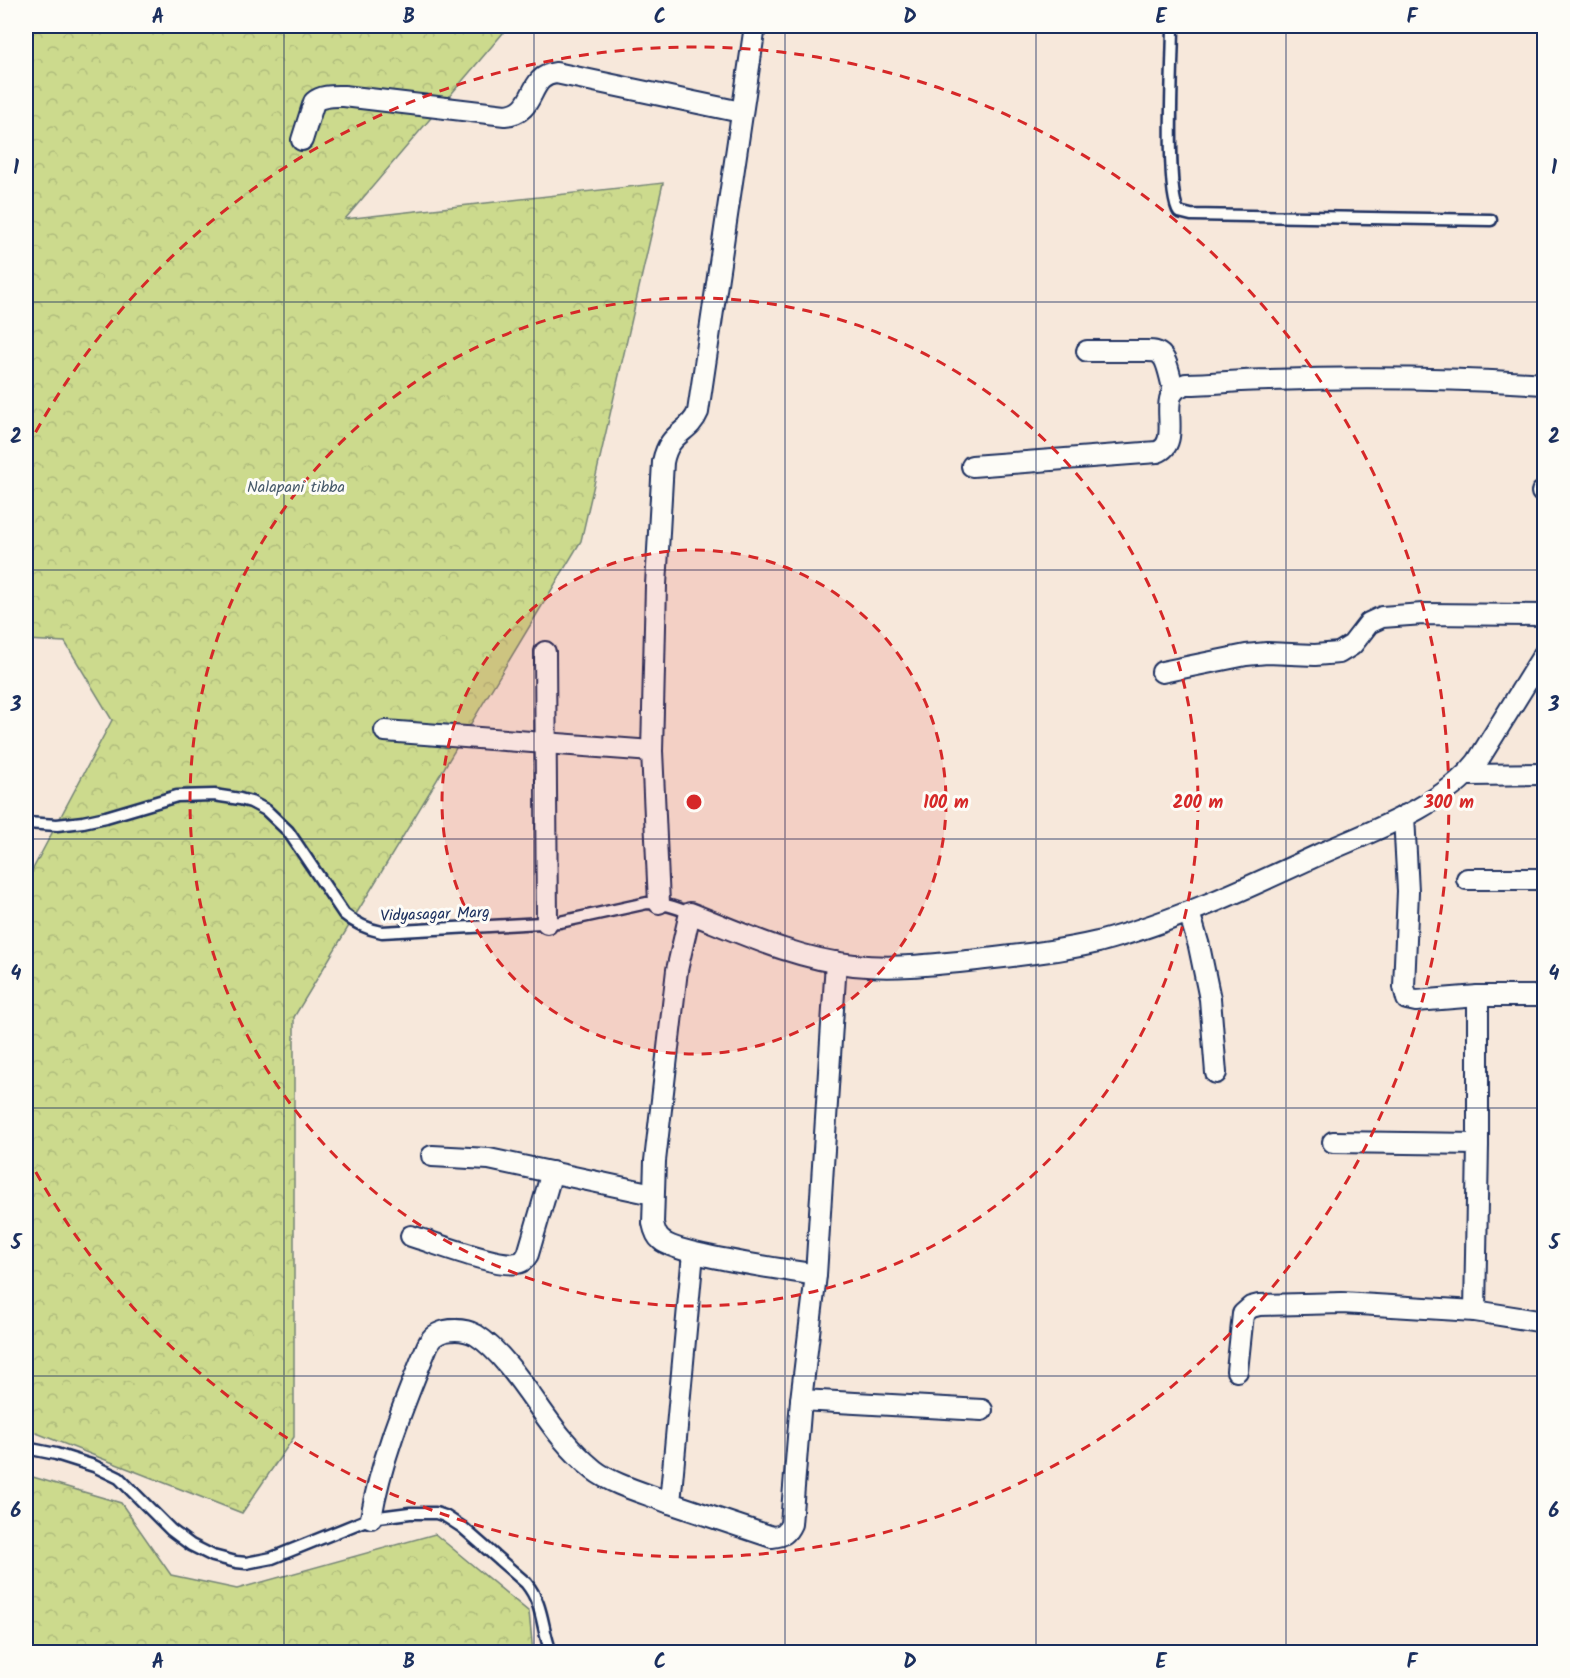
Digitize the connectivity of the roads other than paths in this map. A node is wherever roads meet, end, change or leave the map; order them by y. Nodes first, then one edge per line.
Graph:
1 (755, 26) edge
2 (1173, 26) edge
3 (741, 112) junction
4 (302, 140) dead end
5 (1491, 220) dead end
6 (1087, 351) dead end
7 (1545, 384) edge
8 (1174, 391) junction
9 (972, 466) dead end
10 (1545, 615) edge
11 (545, 652) dead end
12 (1545, 654) edge
13 (1162, 672) dead end
14 (385, 731) dead end
15 (546, 743) junction
16 (652, 751) junction
17 (1545, 774) edge
18 (1467, 775) junction
19 (1404, 816) junction
20 (26, 823) edge
21 (1467, 879) dead end
22 (1545, 879) edge
23 (659, 903) junction
24 (1189, 912) junction
25 (690, 913) junction
26 (547, 923) junction
27 (836, 962) junction
28 (1478, 996) junction
29 (1545, 996) edge
30 (1216, 1072) dead end
31 (1333, 1142) dead end
32 (1478, 1144) junction
33 (432, 1156) dead end
34 (552, 1172) junction
35 (653, 1194) junction
36 (411, 1236) dead end
37 (693, 1252) junction
38 (816, 1275) junction
39 (1475, 1311) junction
40 (1545, 1322) edge
41 (1237, 1371) dead end
42 (801, 1400) junction
43 (982, 1410) dead end
44 (26, 1449) edge
45 (670, 1503) junction
46 (371, 1518) junction
47 (551, 1653) edge

1 - 3 street
2 - 5 lane
3 - 4 street
3 - 16 street
6 - 8 street
7 - 8 street
8 - 9 street
10 - 13 street
11 - 15 street
12 - 18 street
14 - 15 street
15 - 16 street
15 - 26 street
16 - 23 street
17 - 18 street
18 - 19 street
19 - 24 street
19 - 28 street
20 - 26 lane, Vidyasagar Marg
21 - 22 street
23 - 25 lane, Vidyasagar Marg
23 - 26 lane, Vidyasagar Marg
24 - 27 street
24 - 30 street
25 - 27 street
25 - 35 street
27 - 38 street
28 - 29 street
28 - 32 street
31 - 32 street
32 - 39 street
33 - 34 street
34 - 35 street
34 - 36 street
35 - 37 street
37 - 38 street
37 - 45 street
38 - 42 street
39 - 40 street
39 - 41 street
42 - 43 street
42 - 45 street
44 - 46 lane
45 - 46 street
46 - 47 lane

